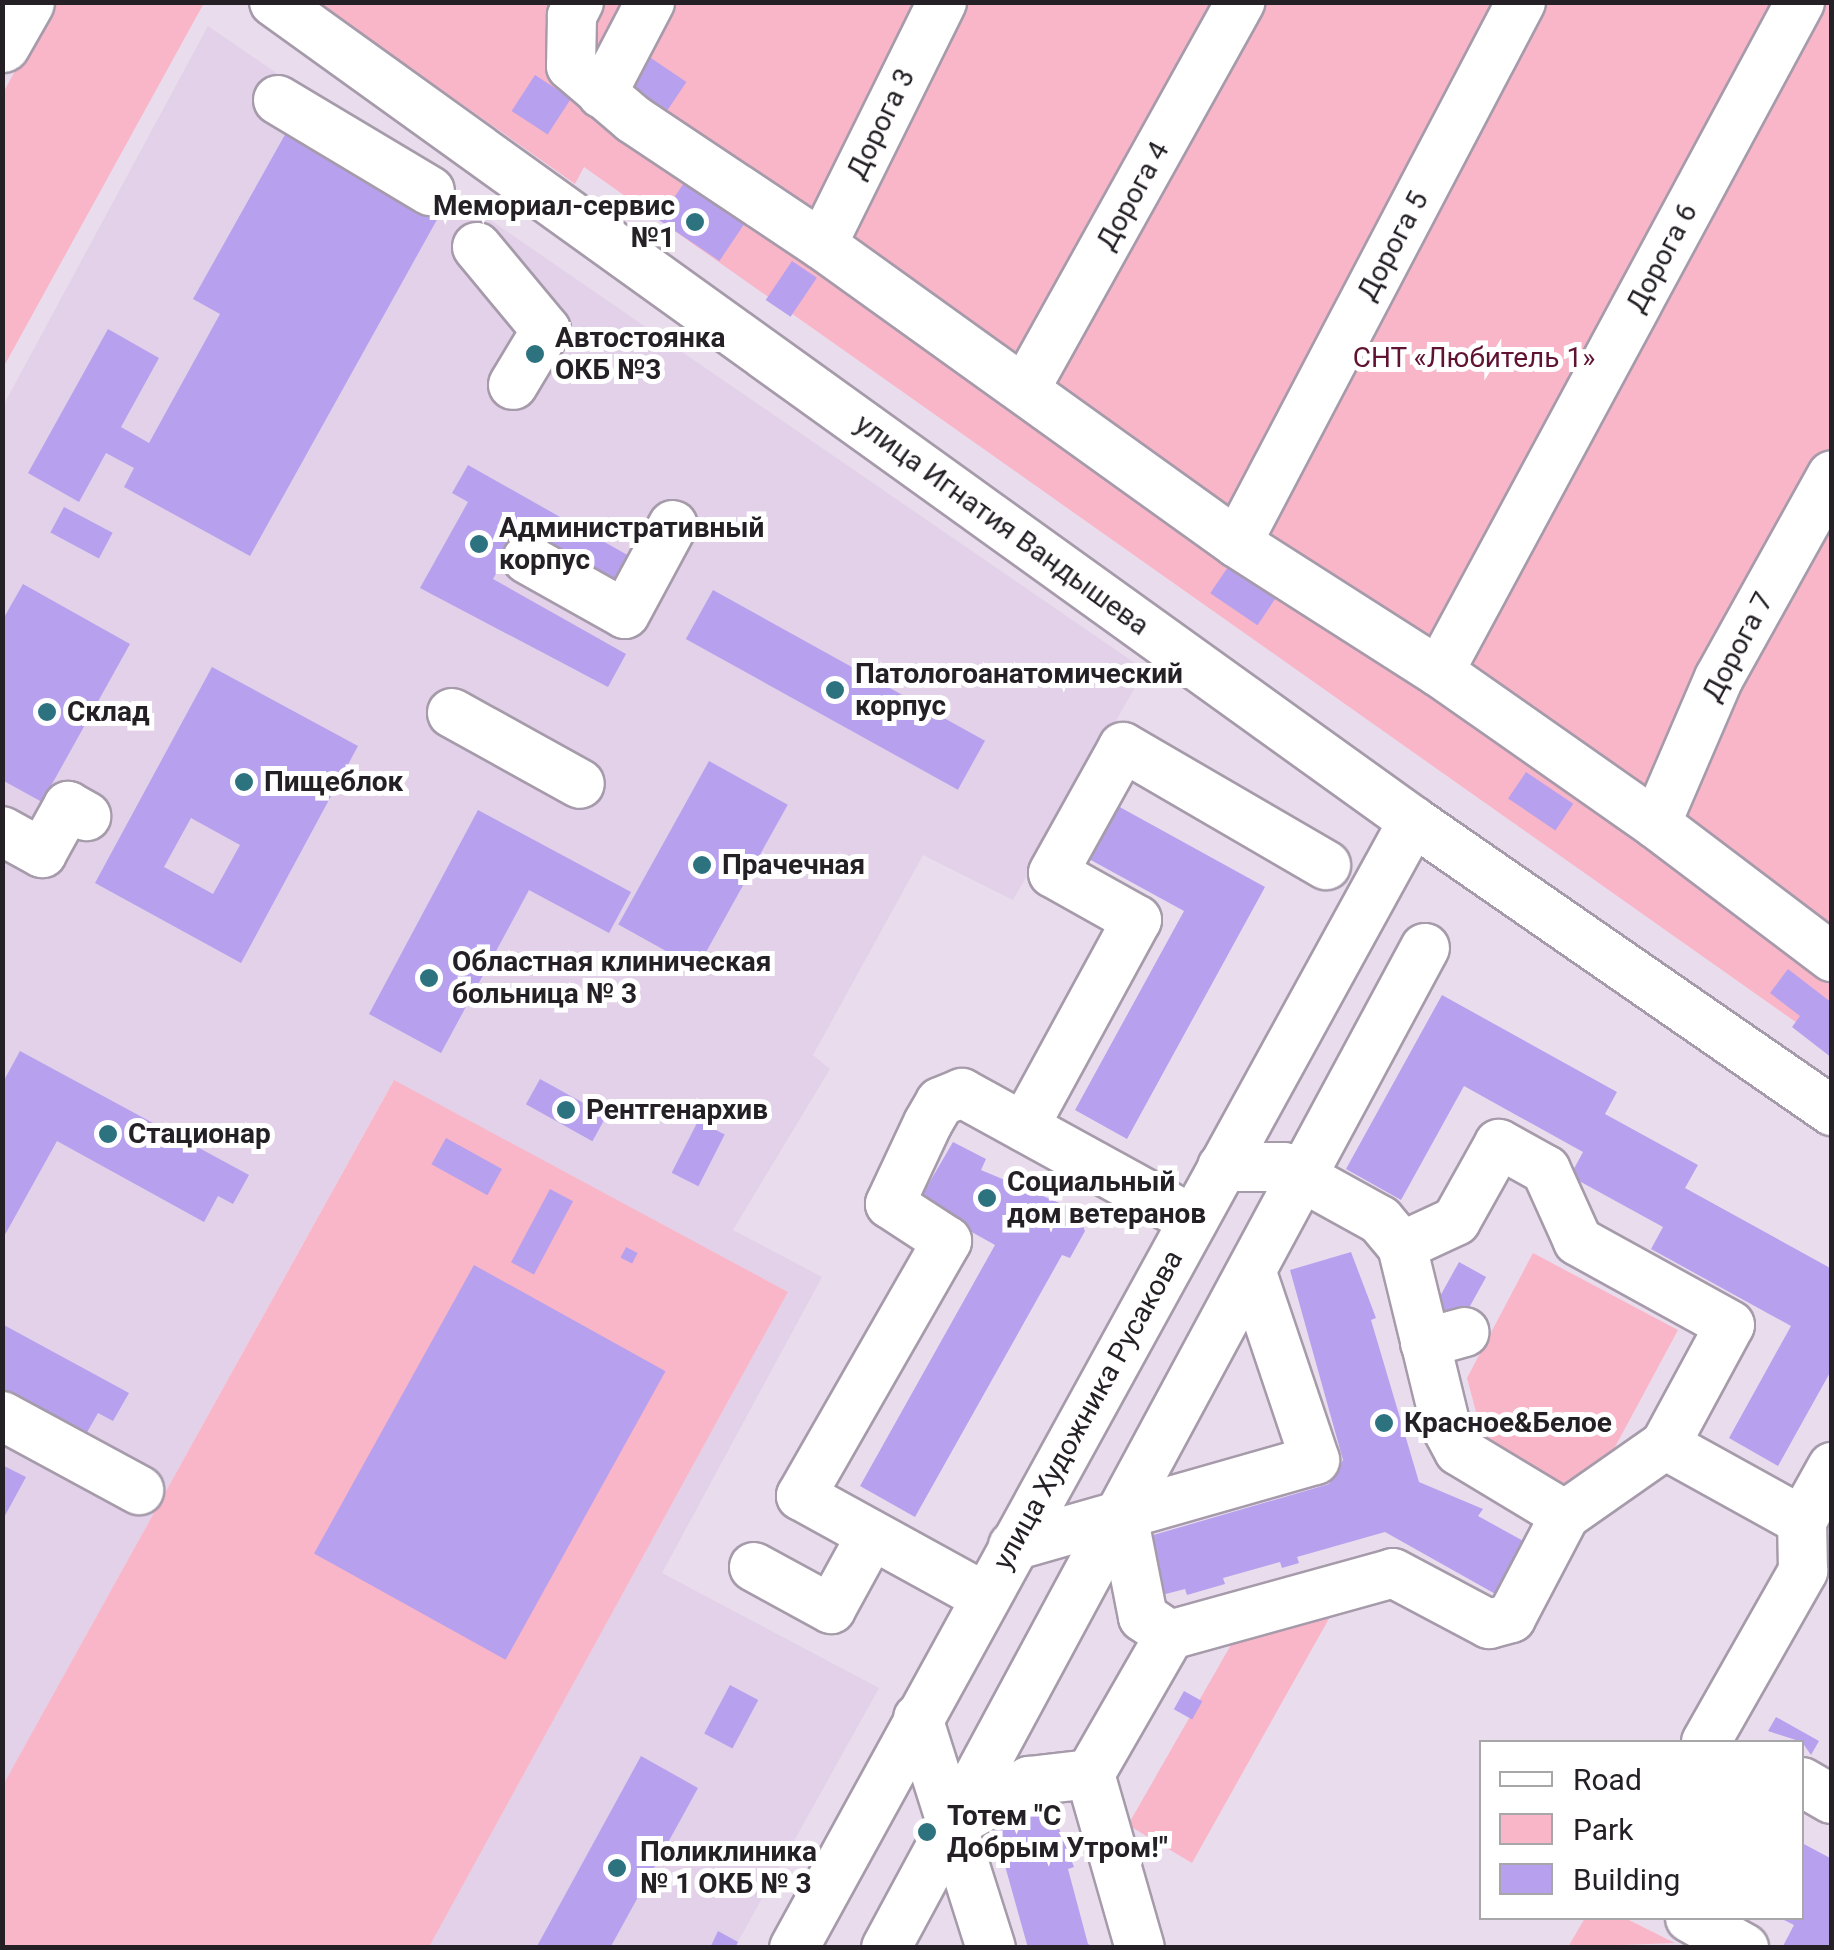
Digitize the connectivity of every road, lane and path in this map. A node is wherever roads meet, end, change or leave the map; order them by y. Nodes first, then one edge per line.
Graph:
1 (26, 2) edge
2 (274, 2) edge
3 (579, 2) edge
4 (650, 2) edge
5 (942, 2) edge
6 (1240, 2) edge
7 (1520, 2) edge
8 (1800, 2) edge
9 (2, 44) edge
10 (586, 80) junction
11 (278, 100) dead end
12 (430, 191) dead end
13 (822, 245) junction
14 (478, 247) dead end
15 (513, 385) dead end
16 (1025, 389) junction
17 (1832, 474) edge
18 (672, 525) dead end
19 (1237, 543) junction
20 (527, 559) dead end
21 (1439, 672) junction
22 (452, 713) dead end
23 (580, 784) dead end
24 (86, 816) dead end
25 (1414, 820) junction
26 (1656, 824) junction
27 (2, 831) edge
28 (1326, 865) dead end
29 (1426, 948) dead end
30 (1832, 956) edge
31 (1832, 1110) edge
32 (1024, 1127) junction
33 (1222, 1167) junction
34 (1303, 1178) junction
35 (1193, 1220) junction
36 (1402, 1246) junction
37 (1252, 1274) junction
38 (2, 1416) edge
39 (1665, 1445) junction
40 (1832, 1467) edge
41 (139, 1490) dead end
42 (1123, 1515) junction
43 (1566, 1515) junction
44 (1802, 1521) junction
45 (871, 1536) junction
46 (1013, 1546) junction
47 (754, 1568) dead end
48 (985, 1596) junction
49 (1170, 1634) junction
50 (918, 1718) junction
51 (1716, 1739) edge
52 (1090, 1774) junction
53 (1804, 1783) edge
54 (1832, 1799) edge
55 (957, 1822) junction
56 (1694, 1920) edge
57 (794, 1948) edge
58 (886, 1948) edge
59 (991, 1948) edge
60 (1140, 1948) edge
61 (1744, 1948) edge

1 - 9 main road
2 - 25 street, улица Игнатия Вандышева
3 - 10 street
4 - 10 street
5 - 13 street, Дорога 3
6 - 16 street, Дорога 4
7 - 19 street, Дорога 5
8 - 21 street, Дорога 6
10 - 13 street
11 - 12 street
13 - 16 street
14 - 15 street
16 - 19 street
17 - 26 street, Дорога 7
18 - 20 street
19 - 21 street
21 - 26 street
22 - 23 street
24 - 27 street
25 - 31 street, улица Игнатия Вандышева
25 - 33 street, улица Художника Русакова
26 - 30 street
28 - 32 street
29 - 34 street
32 - 35 street
32 - 45 street
33 - 34 street
33 - 35 street, улица Художника Русакова
34 - 36 street
34 - 37 street
35 - 46 street, улица Художника Русакова
36 - 39 street
36 - 43 street
37 - 42 street
37 - 42 street
38 - 41 street
39 - 43 street
39 - 44 street
40 - 44 street
42 - 46 street
42 - 49 street
42 - 55 street
43 - 49 street
44 - 51 street
45 - 47 street
45 - 48 street
46 - 48 street, улица Художника Русакова
48 - 50 street, улица Художника Русакова
49 - 52 street
50 - 55 street
50 - 57 street, улица Художника Русакова
52 - 55 street
52 - 60 street
53 - 54 street
55 - 58 street
55 - 59 street
56 - 61 street

